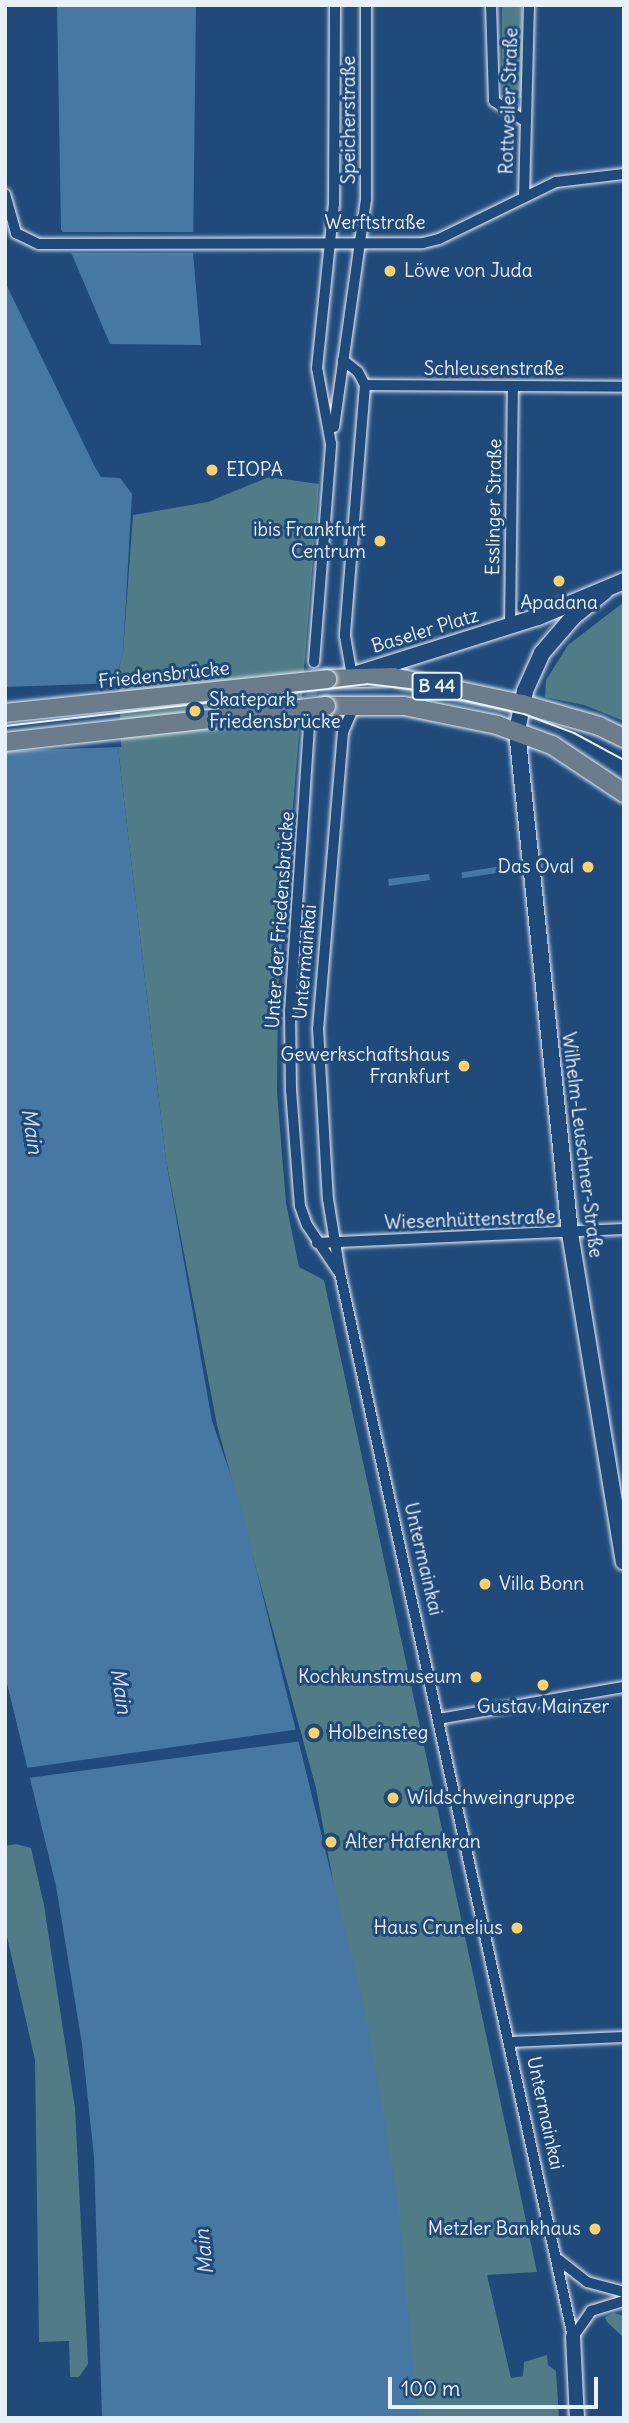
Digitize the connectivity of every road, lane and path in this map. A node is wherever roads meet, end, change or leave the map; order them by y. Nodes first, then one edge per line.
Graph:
1 (335, 5) edge
2 (366, 5) edge
3 (491, 5) edge
4 (529, 5) edge
5 (525, 121) junction
6 (624, 174) edge
7 (5, 194) edge
8 (524, 197) junction
9 (331, 241) junction
10 (361, 242) junction
11 (343, 359) junction
12 (365, 385) junction
13 (624, 387) edge
14 (513, 388) junction
15 (331, 444) junction
16 (624, 581) edge
17 (605, 591) junction
18 (510, 626) junction
19 (314, 662) tunnel mouth
20 (352, 676) junction
21 (327, 679) joint
22 (355, 703) junction
23 (522, 704) junction
24 (5, 713) edge
25 (309, 726) tunnel mouth
26 (517, 731) junction
27 (624, 738) edge
28 (5, 742) edge
29 (624, 793) edge
30 (624, 1229) edge
31 (570, 1233) junction
32 (335, 1242) junction
33 (317, 1243) junction
34 (340, 1273) junction
35 (624, 1562) edge
36 (624, 1687) edge
37 (438, 1719) junction
38 (624, 2037) edge
39 (510, 2042) junction
40 (557, 2258) junction
41 (624, 2292) edge
42 (624, 2301) edge
43 (573, 2337) junction
44 (577, 2418) edge

1 - 9 street, Speicherstraße
2 - 10 street, Speicherstraße
3 - 5 street
4 - 5 street, Rottweiler Straße
5 - 8 street, Rottweiler Straße
6 - 8 street, Werftstraße
7 - 9 street, Werftstraße
8 - 10 street, Werftstraße
9 - 10 street, Werftstraße
9 - 15 street
10 - 11 street, Speicherstraße
11 - 12 street
11 - 15 street, Speicherstraße
12 - 14 street, Schleusenstraße
12 - 20 street
13 - 14 street, Schleusenstraße
14 - 18 street, Esslinger Straße
15 - 19 street
16 - 17 main road
17 - 18 main road, Baseler Platz
17 - 23 main road
18 - 20 main road, Baseler Platz
20 - 21 main road, Baseler Platz / B 44
20 - 23 main road, Baseler Platz / B 44
21 - 24 main road, Friedensbrücke / B 44, bridge
22 - 26 main road, B 44
22 - 28 main road, B 44, bridge
22 - 32 street, Untermainkai
23 - 26 main road
23 - 27 main road, Baseler Platz / B 44
25 - 33 street, Unter der Friedensbrücke
26 - 29 main road, B 44
26 - 31 main road, Wilhelm-Leuschner-Straße
30 - 31 street, Wiesenhüttenstraße
31 - 32 street, Wiesenhüttenstraße
31 - 35 main road, Wilhelm-Leuschner-Straße
32 - 33 street, Wiesenhüttenstraße
32 - 34 street, Untermainkai
33 - 34 street, Unter der Friedensbrücke
34 - 37 street, Untermainkai
36 - 37 street
37 - 39 street, Untermainkai
38 - 39 street
39 - 40 street, Untermainkai
40 - 41 street
40 - 43 street, Untermainkai
42 - 43 street
43 - 44 street, Untermainkai

